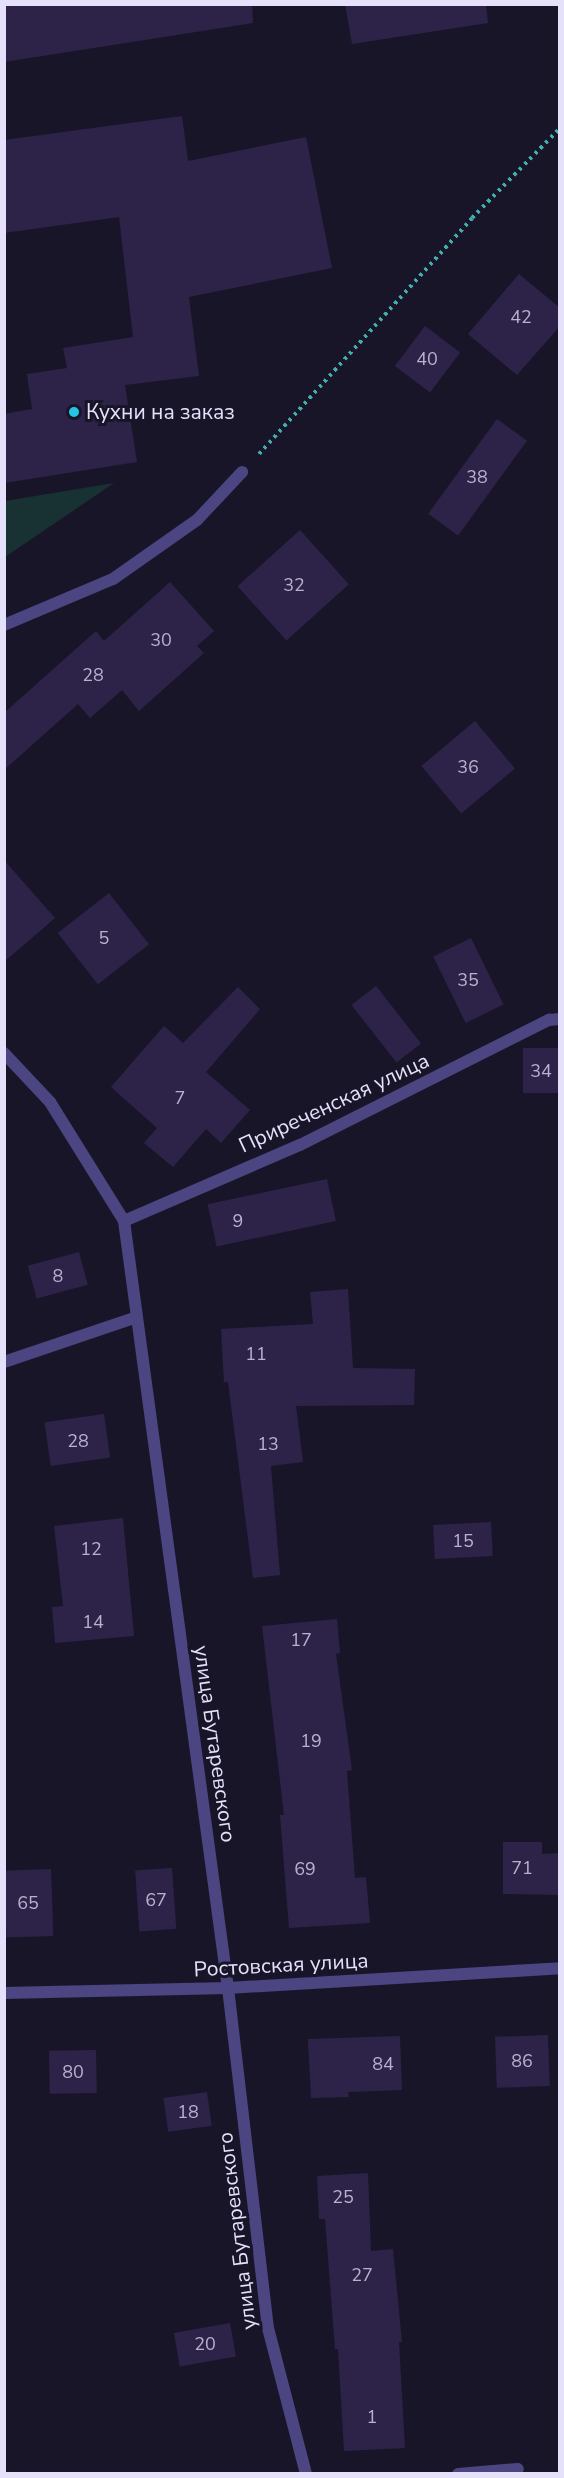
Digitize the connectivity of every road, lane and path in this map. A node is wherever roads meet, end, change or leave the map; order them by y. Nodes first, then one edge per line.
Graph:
1 (560, 128) edge
2 (242, 472) joint
3 (4, 625) edge
4 (560, 1019) edge
5 (4, 1053) edge
6 (124, 1221) junction
7 (138, 1317) junction
8 (4, 1362) edge
9 (560, 1968) edge
10 (228, 1988) junction
11 (4, 1993) edge
12 (518, 2469) dead end
13 (306, 2474) edge
14 (458, 2474) edge

1 - 2 path
2 - 3 street
4 - 6 street, Приреченская улица
5 - 6 street, улица Бутаревского
6 - 7 street, улица Бутаревского
7 - 8 street
7 - 10 street, улица Бутаревского
9 - 10 street, Ростовская улица
10 - 11 street, Ростовская улица
10 - 13 street, улица Бутаревского
12 - 14 street

